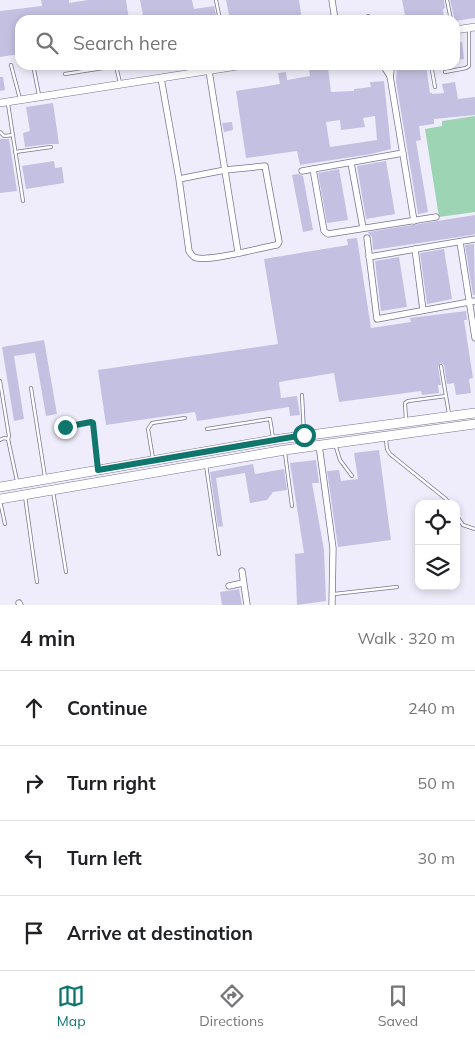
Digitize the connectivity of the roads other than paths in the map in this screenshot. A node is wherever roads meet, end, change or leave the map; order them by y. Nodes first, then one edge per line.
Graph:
1 (216, 0) edge
2 (332, 0) edge
3 (447, 0) edge
4 (219, 15) edge
5 (334, 15) edge
6 (450, 15) edge
7 (472, 28) edge
8 (11, 65) dead end
9 (460, 69) edge
10 (34, 70) edge
11 (90, 70) edge
12 (117, 70) edge
13 (213, 70) edge
14 (386, 70) edge
15 (391, 70) edge
16 (433, 70) edge
17 (456, 70) edge
18 (209, 71) junction
19 (445, 72) dead end
20 (65, 74) dead end
21 (390, 76) junction
22 (161, 78) junction
23 (120, 84) junction
24 (435, 87) dead end
25 (39, 96) junction
26 (20, 99) junction
27 (4, 102) edge
28 (0, 132) edge
29 (13, 135) junction
30 (51, 147) dead end
31 (15, 152) junction
32 (403, 153) junction
33 (351, 162) junction
34 (313, 169) junction
35 (225, 170) junction
36 (302, 171) dead end
37 (179, 179) junction
38 (23, 201) dead end
39 (436, 218) dead end
40 (414, 221) junction
41 (363, 228) junction
42 (367, 238) dead end
43 (475, 239) edge
44 (460, 242) junction
45 (415, 249) junction
46 (238, 252) junction
47 (369, 257) junction
48 (472, 301) edge
49 (424, 310) junction
50 (475, 338) edge
51 (441, 366) dead end
52 (0, 381) edge
53 (31, 388) dead end
54 (302, 395) dead end
55 (446, 396) junction
56 (475, 413) edge
57 (450, 416) junction
58 (185, 418) dead end
59 (406, 422) junction
60 (475, 424) edge
61 (65, 427) dead end
62 (207, 429) dead end
63 (304, 435) junction
64 (385, 436) junction
65 (8, 439) junction
66 (0, 440) edge
67 (273, 440) junction
68 (334, 443) junction
69 (319, 445) junction
70 (285, 450) junction
71 (153, 460) junction
72 (206, 464) junction
73 (98, 470) junction
74 (352, 476) dead end
75 (45, 479) junction
76 (17, 484) junction
77 (0, 487) edge
78 (53, 490) junction
79 (25, 495) junction
80 (0, 499) edge
81 (447, 500) edge
82 (292, 506) dead end
83 (460, 521) edge
84 (5, 524) dead end
85 (475, 528) edge
86 (219, 554) dead end
87 (242, 571) dead end
88 (66, 572) dead end
89 (37, 582) dead end
90 (244, 583) junction
91 (229, 586) dead end
92 (397, 587) dead end
93 (332, 594) junction
94 (247, 605) edge
95 (332, 605) edge

1 - 4 lane
2 - 5 street
3 - 6 lane
7 - 9 lane
8 - 26 lane
10 - 25 lane
11 - 20 lane
12 - 23 lane
13 - 18 street
14 - 21 street
15 - 21 street
16 - 24 lane
17 - 19 lane
18 - 22 street
18 - 35 street
21 - 32 street
22 - 23 street
22 - 37 street
23 - 25 street
25 - 26 street
26 - 27 street
27 - 29 lane
28 - 29 lane
29 - 31 lane
30 - 31 lane
31 - 38 lane
32 - 33 street
32 - 40 street
33 - 34 street
33 - 41 street
34 - 36 street
34 - 41 street
35 - 37 street
35 - 46 street
35 - 46 street
37 - 46 street
39 - 40 street
40 - 41 street
42 - 47 street
43 - 44 street
44 - 45 street
44 - 48 street
45 - 47 street
45 - 49 street
47 - 49 street
48 - 49 street
48 - 50 street
51 - 55 lane
52 - 65 lane
53 - 75 lane
54 - 63 lane
55 - 57 lane
55 - 59 lane
56 - 57 main road
57 - 59 main road
58 - 71 lane
59 - 63 main road
60 - 64 main road
61 - 73 lane
62 - 67 lane
63 - 67 main road
64 - 68 main road
64 - 81 lane
65 - 66 lane
65 - 76 lane
67 - 71 main road
68 - 69 main road
68 - 74 lane
69 - 70 main road
69 - 93 street
70 - 72 main road
70 - 82 lane
71 - 73 main road
72 - 78 main road
72 - 86 lane
73 - 75 main road
75 - 76 main road
76 - 77 main road
78 - 79 main road
78 - 88 lane
79 - 80 main road
79 - 89 lane
80 - 84 lane
83 - 85 lane
87 - 90 street
90 - 91 street
90 - 94 street
92 - 93 lane
93 - 95 street

